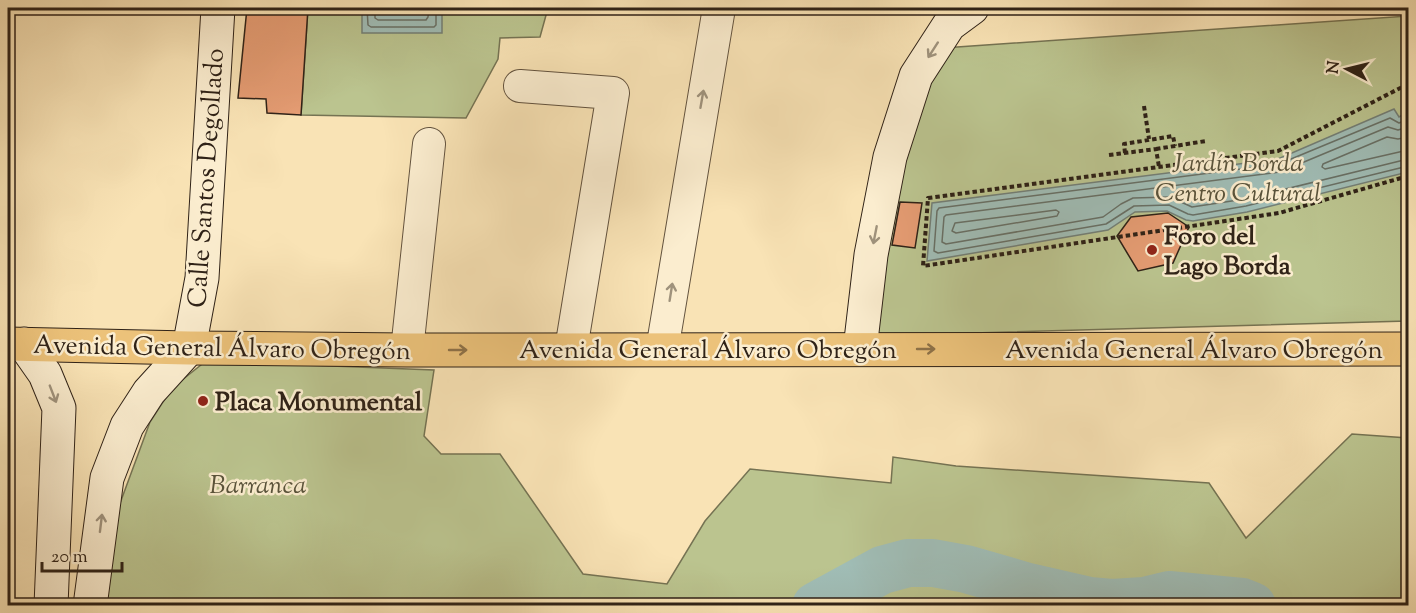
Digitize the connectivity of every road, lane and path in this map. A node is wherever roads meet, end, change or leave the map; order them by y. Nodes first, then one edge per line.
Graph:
1 (218, 8) edge
2 (719, 8) edge
3 (972, 8) edge
4 (1408, 84) edge
5 (520, 86) dead end
6 (1144, 106) dead end
7 (1149, 139) junction
8 (1206, 141) dead end
9 (429, 144) dead end
10 (1175, 146) junction
11 (1156, 149) junction
12 (1125, 153) junction
13 (1109, 155) dead end
14 (1159, 167) junction
15 (1408, 176) edge
16 (16, 344) edge
17 (189, 348) junction
18 (571, 349) junction
19 (860, 349) junction
20 (1408, 349) edge
21 (407, 350) junction
22 (662, 350) junction
23 (52, 601) edge
24 (90, 604) edge

1 - 17 street, Calle Santos Degollado
22 -> 2 street
3 -> 19 street
4 - 14 path
5 - 18 street
6 - 7 path
7 - 10 path
7 - 12 path
8 - 10 path
9 - 21 street
10 - 11 path
11 - 12 path
11 - 14 path
12 - 13 path
14 - 15 path
16 - 17 main road, Avenida General Álvaro Obregón
16 -> 23 street
17 - 21 main road, Avenida General Álvaro Obregón
24 -> 17 street
21 -> 18 main road, Avenida General Álvaro Obregón
18 - 22 main road, Avenida General Álvaro Obregón
19 -> 20 main road, Avenida General Álvaro Obregón
19 - 22 main road, Avenida General Álvaro Obregón

